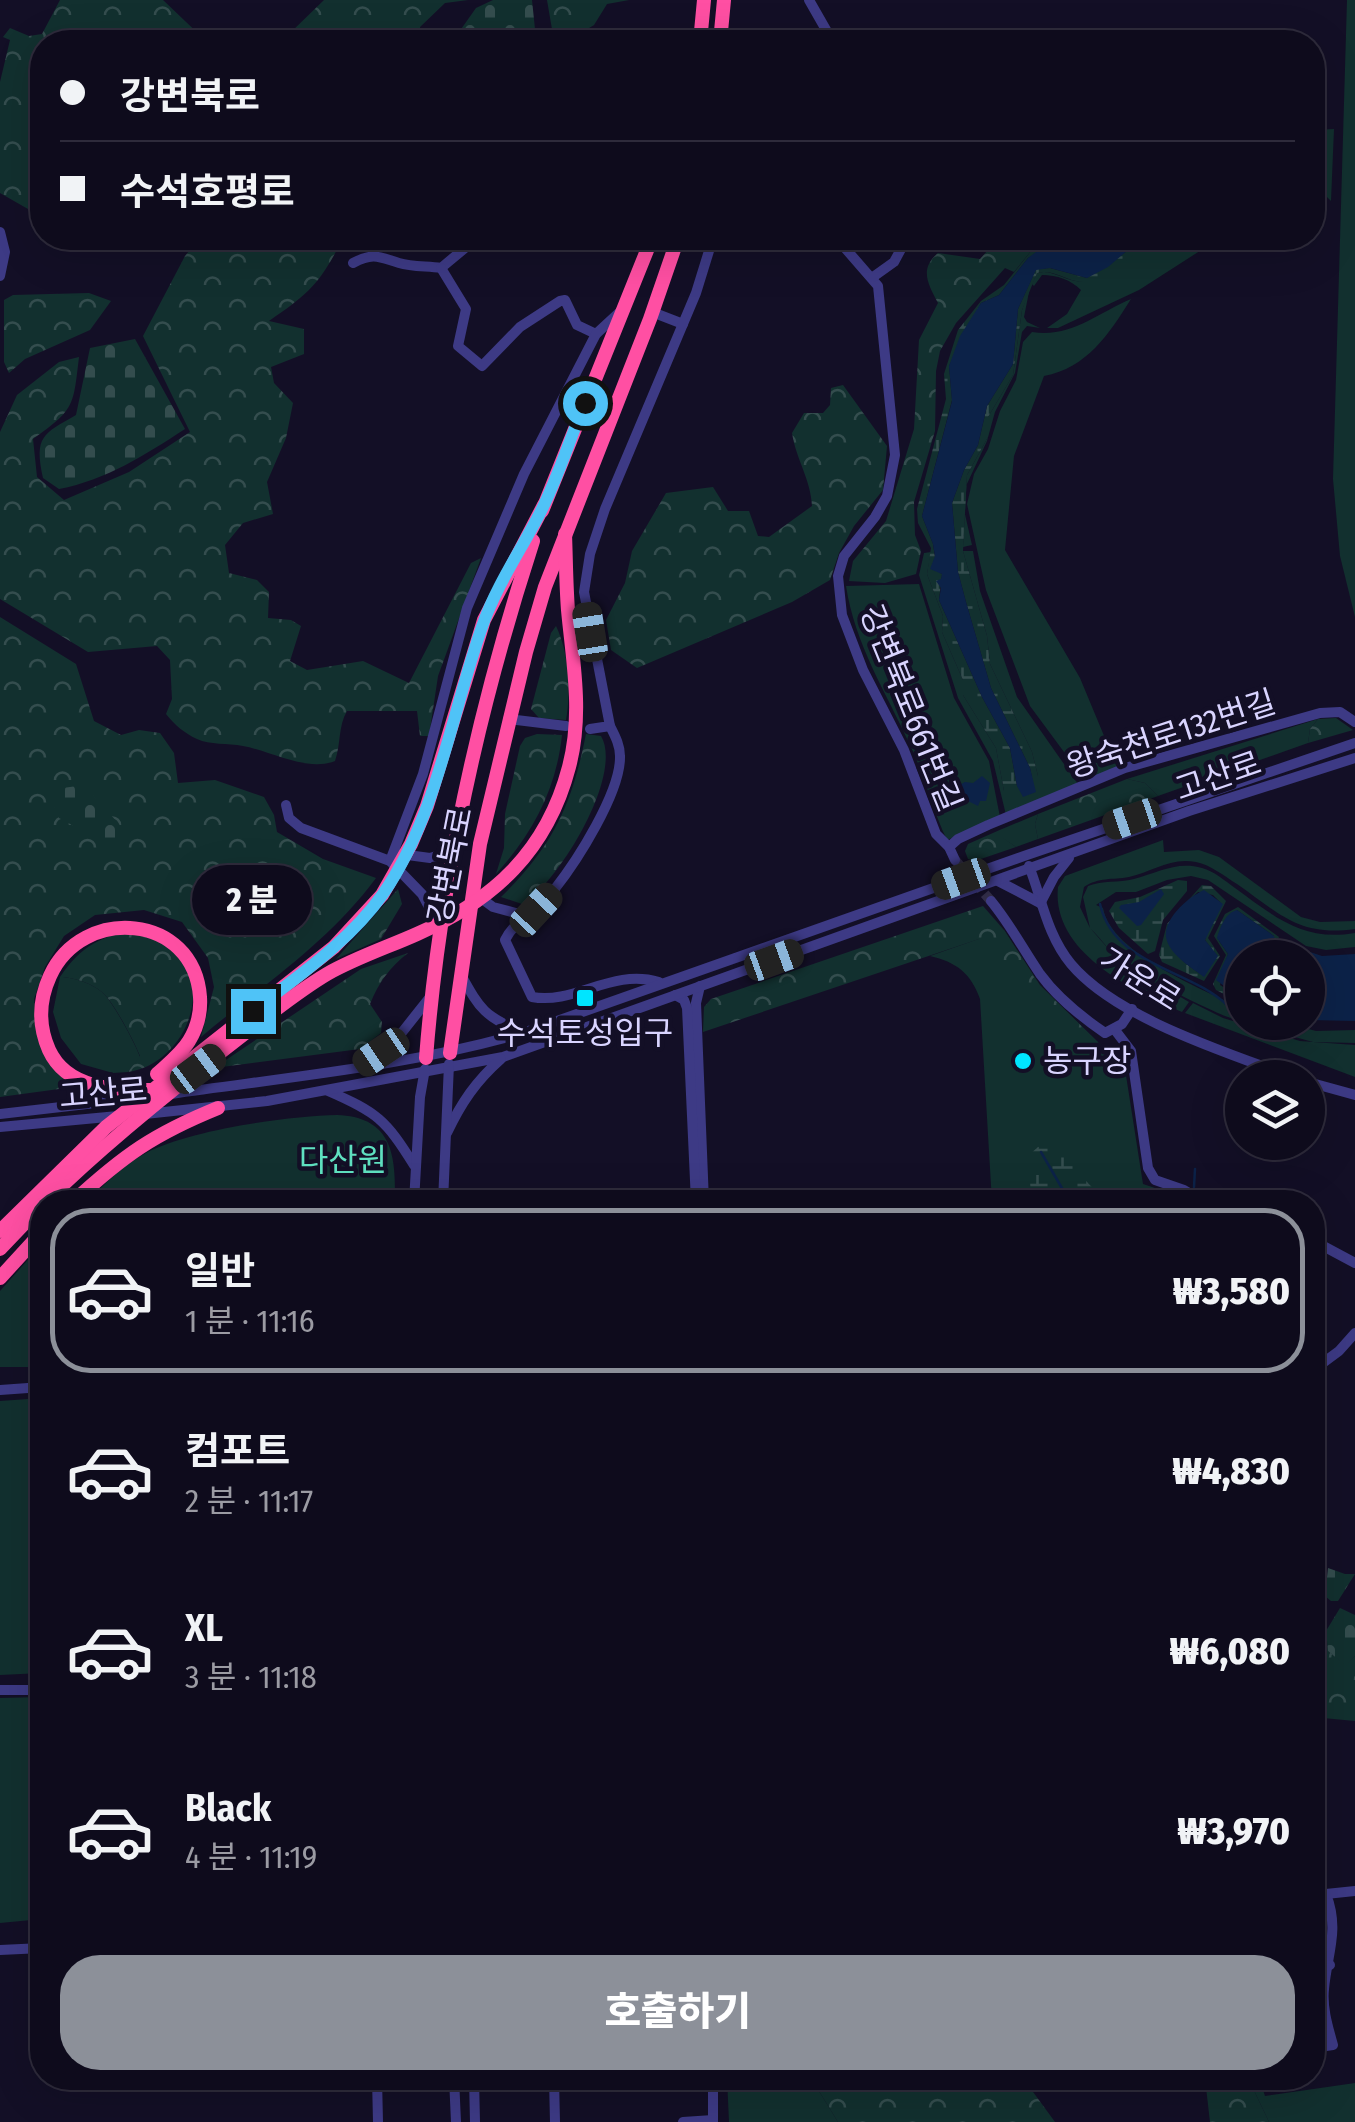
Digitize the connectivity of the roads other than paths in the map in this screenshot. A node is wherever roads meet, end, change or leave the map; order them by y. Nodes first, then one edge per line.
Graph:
1 (724, 0) edge
2 (810, 0) edge
3 (702, 4) edge
4 (701, 30) edge
5 (721, 30) edge
6 (827, 30) edge
7 (0, 232) edge
8 (462, 250) edge
9 (647, 250) edge
10 (674, 250) edge
11 (708, 250) edge
12 (848, 250) edge
13 (900, 250) edge
14 (354, 263) dead end
15 (440, 268) junction
16 (0, 276) edge
17 (873, 276) junction
18 (626, 306) junction
19 (652, 312) junction
20 (683, 324) junction
21 (596, 334) junction
22 (544, 506) junction
23 (566, 534) junction
24 (508, 719) junction
25 (1355, 722) edge
26 (566, 726) dead end
27 (610, 726) junction
28 (590, 729) dead end
29 (1352, 744) edge
30 (1355, 758) edge
31 (286, 805) dead end
32 (949, 847) junction
33 (452, 851) junction
34 (1072, 854) junction
35 (1024, 856) junction
36 (392, 857) junction
37 (956, 860) tunnel mouth
38 (1030, 869) junction
39 (998, 881) junction
40 (471, 892) junction
41 (991, 900) tunnel mouth
42 (1041, 903) junction
43 (527, 916) junction
44 (440, 928) junction
45 (460, 972) junction
46 (311, 976) junction
47 (662, 983) junction
48 (700, 986) junction
49 (433, 992) junction
50 (675, 996) junction
51 (1132, 1008) junction
52 (1115, 1030) junction
53 (523, 1034) junction
54 (504, 1057) junction
55 (1247, 1060) edge
56 (449, 1061) junction
57 (425, 1066) junction
58 (356, 1069) junction
59 (166, 1072) junction
60 (1325, 1087) edge
61 (196, 1090) junction
62 (327, 1090) junction
63 (1355, 1095) edge
64 (218, 1108) junction
65 (0, 1114) edge
66 (0, 1127) edge
67 (444, 1138) junction
68 (415, 1166) junction
69 (41, 1190) edge
70 (59, 1190) edge
71 (87, 1190) edge
72 (414, 1190) edge
73 (443, 1190) edge
74 (695, 1190) edge
75 (704, 1190) edge
76 (1184, 1190) edge
77 (30, 1201) edge
78 (30, 1218) edge
79 (0, 1231) edge
80 (30, 1245) edge
81 (1325, 1247) edge
82 (0, 1249) edge
83 (1355, 1263) edge
84 (0, 1278) edge
85 (1355, 1333) edge
86 (1325, 1361) edge
87 (30, 1388) edge
88 (0, 1390) edge
89 (0, 1690) edge
90 (30, 1690) edge
91 (1355, 1891) edge
92 (1325, 1894) edge
93 (1325, 1906) edge
94 (30, 1949) edge
95 (0, 1950) edge
96 (1325, 1965) edge
97 (1330, 1965) junction
98 (1325, 1984) edge
99 (1325, 2012) edge
100 (1325, 2046) edge
101 (377, 2090) edge
102 (455, 2090) edge
103 (475, 2090) edge
104 (555, 2090) edge
105 (712, 2090) edge
106 (713, 2121) edge
107 (378, 2122) edge
108 (456, 2122) edge
109 (476, 2122) edge
110 (556, 2122) edge
111 (682, 2122) edge

1 - 5 highway
2 - 6 street
3 - 4 highway
7 - 16 street
8 - 15 street
9 - 18 highway, 강변북로
10 - 19 highway, 강변북로
11 - 20 street
12 - 17 street, 강변북로661번길
13 - 17 street
14 - 15 street
15 - 21 street
17 - 32 street, 강변북로661번길
18 - 21 street
18 - 22 highway, 강변북로
19 - 20 street
19 - 23 highway, 강변북로
20 - 27 street
21 - 36 street
22 - 33 highway, 강변북로
22 - 46 highway
23 - 24 highway, 강변북로
23 - 46 highway
24 - 26 street
24 - 40 highway, 강변북로
25 - 32 street, 왕숙천로132번길
27 - 28 street
27 - 43 street
29 - 35 street, 고산로
30 - 34 street, 고산로
31 - 36 street
32 - 37 street, 강변북로661번길
33 - 36 street
33 - 44 highway, 강변북로
34 - 38 street, 고산로
34 - 42 street
35 - 38 street, 가운로
35 - 47 street, 고산로
36 - 44 street
38 - 39 street, 고산로
38 - 42 street, 가운로
39 - 42 street
39 - 48 street, 고산로
40 - 43 street
40 - 45 highway, 강변북로
41 - 52 street
42 - 51 street, 가운로
43 - 47 street
44 - 49 highway, 강변북로
45 - 53 street
45 - 56 highway, 강변북로
46 - 59 highway
46 - 70 highway
47 - 53 street, 고산로
48 - 50 street, 고산로
48 - 75 street
49 - 57 highway, 강변북로
49 - 58 street
50 - 54 street, 고산로
50 - 74 street
51 - 52 street
51 - 55 street, 가운로
52 - 76 street
53 - 56 street, 고산로
54 - 56 street, 고산로
54 - 67 street
56 - 57 street, 고산로
56 - 67 street
57 - 58 street, 고산로
57 - 62 street, 고산로
57 - 68 street
58 - 61 street, 고산로
59 - 61 highway
59 - 69 highway
60 - 63 street
61 - 65 street, 고산로
62 - 64 street, 고산로
62 - 68 street
64 - 66 street, 고산로
64 - 71 highway
67 - 73 street
68 - 72 street
77 - 79 highway
78 - 82 highway
80 - 84 highway
81 - 83 street
85 - 86 street
87 - 88 street
89 - 90 street
91 - 92 street
93 - 97 street
94 - 95 street
96 - 97 street
97 - 98 street
99 - 100 street
101 - 107 street
102 - 108 street
103 - 109 street
104 - 110 street
105 - 106 street
106 - 111 street

